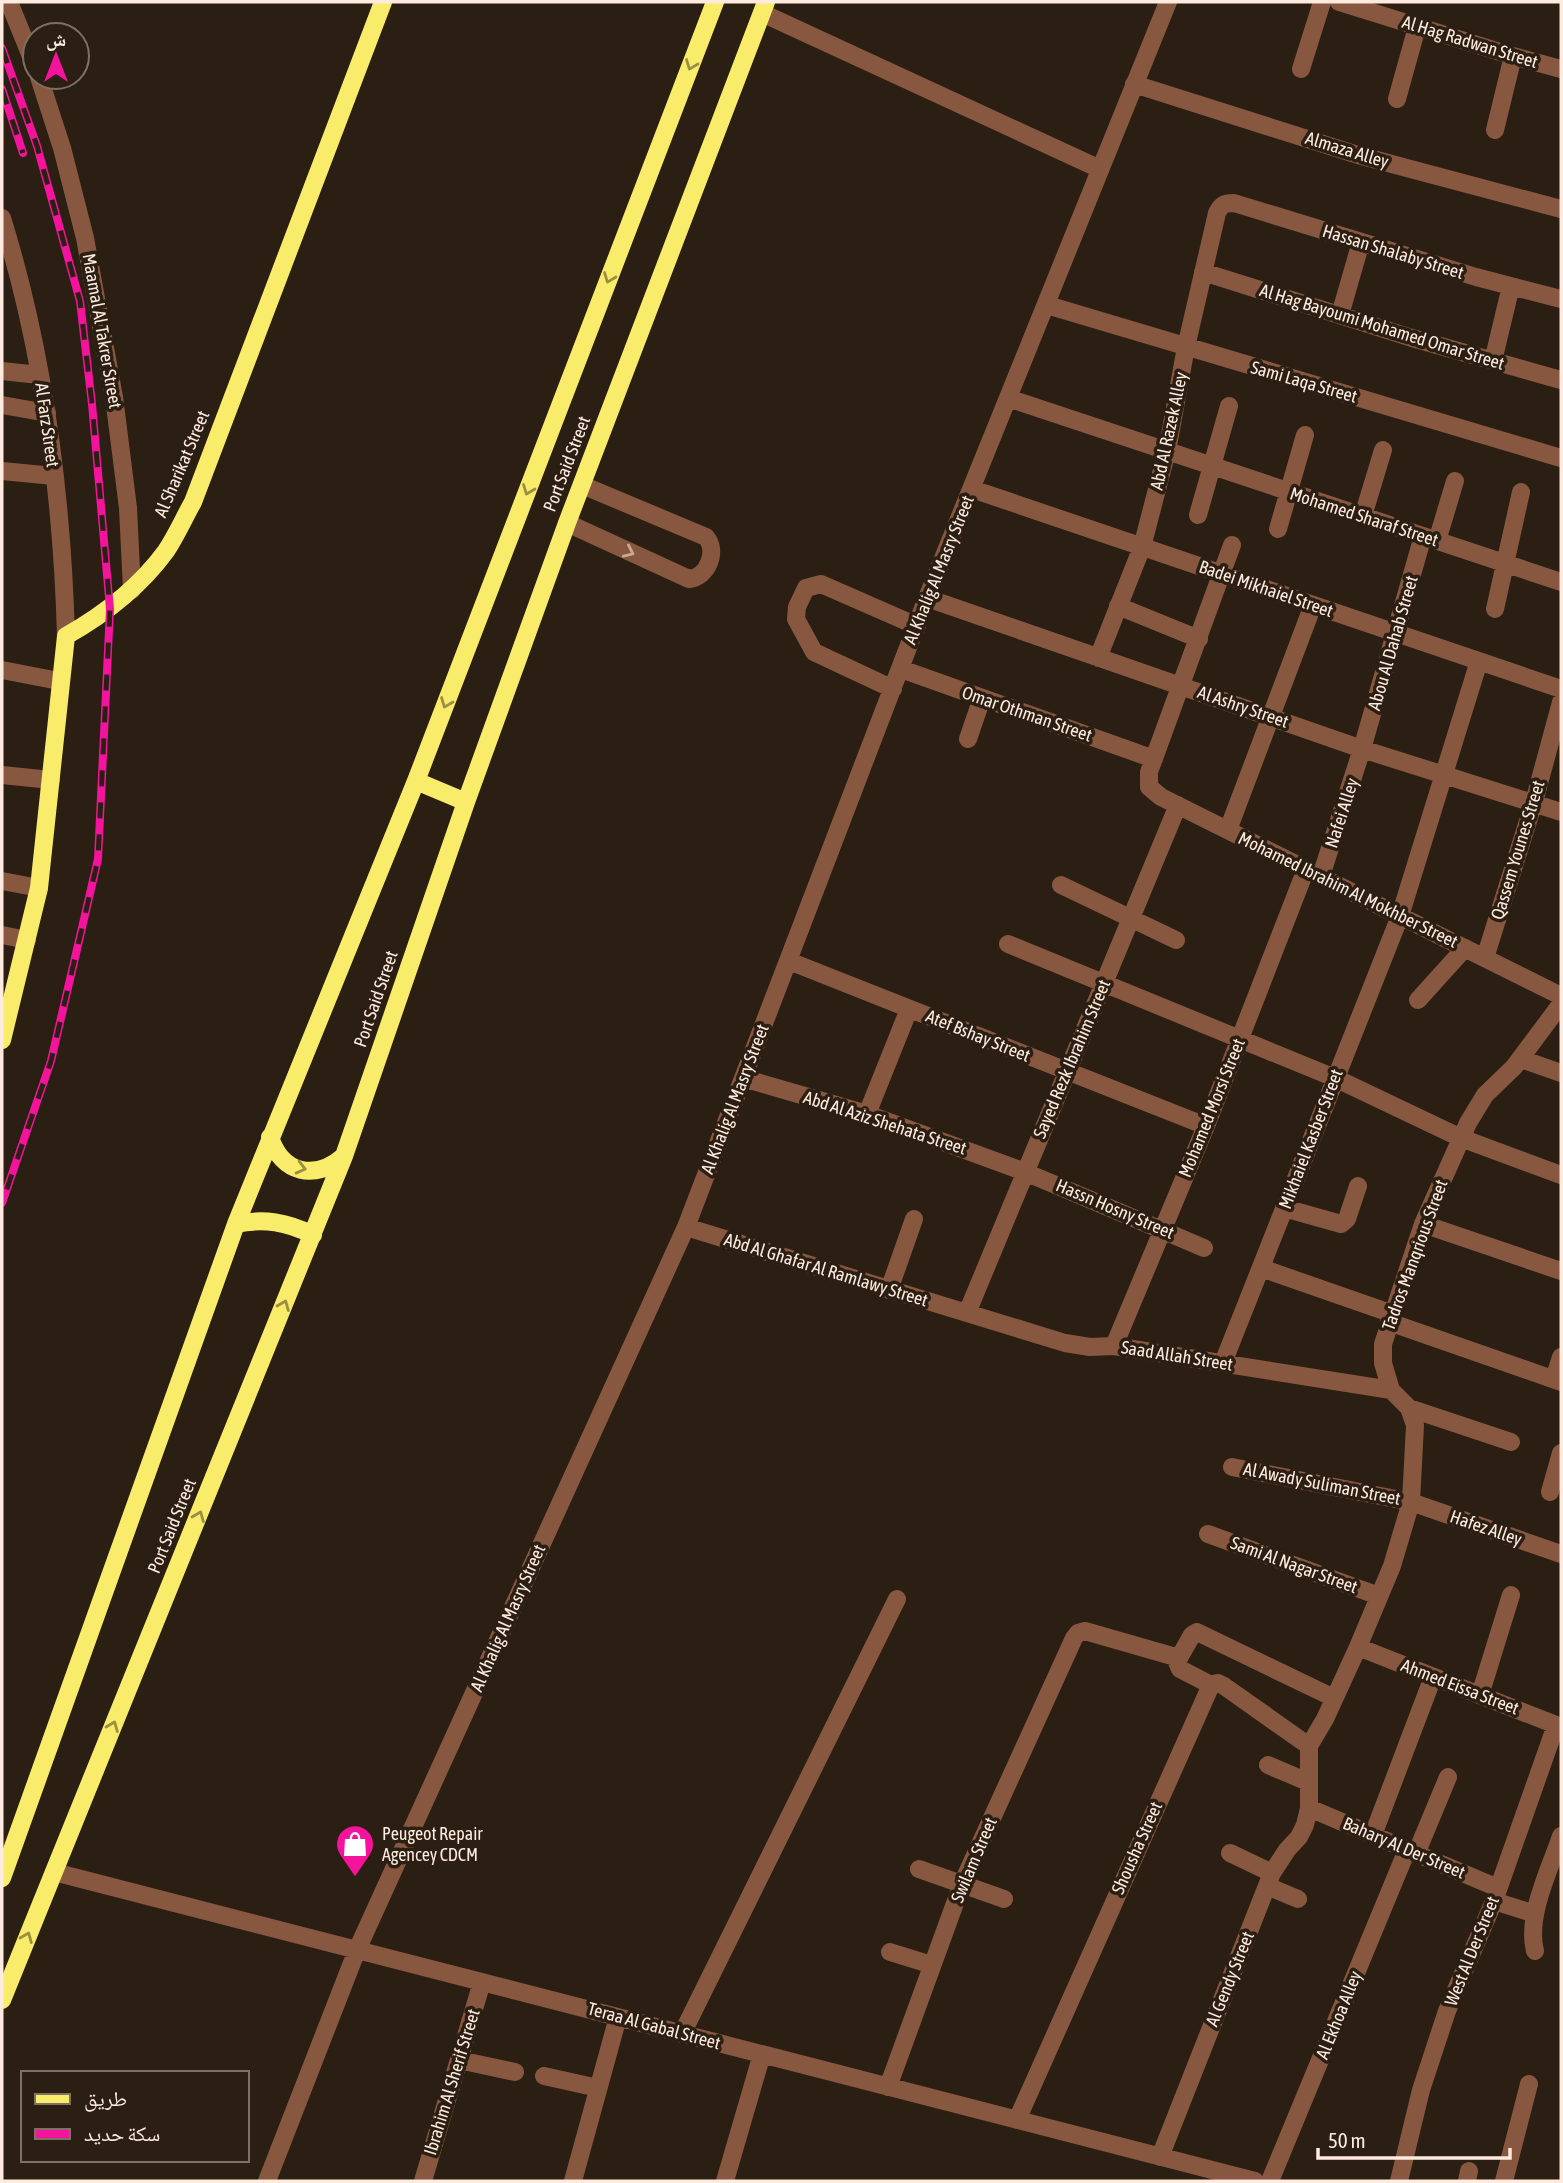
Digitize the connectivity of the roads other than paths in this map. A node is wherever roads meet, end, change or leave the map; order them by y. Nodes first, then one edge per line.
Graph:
1 (9, 2) edge
2 (383, 2) edge
3 (715, 2) edge
4 (1168, 2) edge
5 (1322, 2) edge
6 (1339, 2) edge
7 (764, 8) edge
8 (1418, 27) junction
9 (21, 32) edge
10 (1513, 56) junction
11 (1301, 69) dead end
12 (1561, 69) edge
13 (1134, 84) junction
14 (44, 91) edge
15 (1397, 99) dead end
16 (1495, 130) dead end
17 (1100, 169) junction
18 (1226, 202) joint
19 (1561, 209) edge
20 (2, 218) edge
21 (1361, 242) junction
22 (10, 268) edge
23 (1203, 272) junction
24 (1511, 286) junction
25 (1561, 299) edge
26 (1046, 305) junction
27 (1340, 315) junction
28 (1186, 347) junction
29 (1493, 361) junction
30 (2, 371) edge
31 (39, 375) junction
32 (1561, 380) edge
33 (1009, 398) junction
34 (2, 405) edge
35 (1229, 406) dead end
36 (47, 413) junction
37 (1305, 435) dead end
38 (1383, 450) dead end
39 (1167, 451) junction
40 (1561, 458) edge
41 (1212, 466) junction
42 (2, 471) edge
43 (54, 476) junction
44 (1455, 481) dead end
45 (582, 485) junction
46 (971, 489) junction
47 (1290, 492) junction
48 (1521, 492) dead end
49 (1198, 516) dead end
50 (1363, 516) junction
51 (567, 523) junction
52 (1278, 529) dead end
53 (1430, 539) junction
54 (1232, 545) dead end
55 (1142, 547) junction
56 (1504, 564) junction
57 (1223, 574) junction
58 (1561, 582) edge
59 (132, 590) junction
60 (927, 598) junction
61 (1313, 605) junction
62 (1118, 607) junction
63 (1495, 610) dead end
64 (917, 626) junction
65 (1396, 633) junction
66 (66, 636) junction
67 (1199, 639) junction
68 (1098, 658) junction
69 (1479, 661) junction
70 (901, 668) junction
71 (2, 670) edge
72 (59, 681) junction
73 (1181, 686) junction
74 (893, 688) junction
75 (1561, 689) edge
76 (982, 698) junction
77 (1561, 702) edge
78 (1271, 716) junction
79 (968, 739) dead end
80 (1362, 749) junction
81 (1152, 765) junction
82 (2, 775) edge
83 (1446, 775) junction
84 (51, 779) junction
85 (416, 781) junction
86 (466, 802) junction
87 (1534, 803) junction
88 (1178, 805) junction
89 (1561, 812) edge
90 (1228, 830) junction
91 (1314, 873) junction
92 (2, 881) edge
93 (1061, 885) dead end
94 (39, 888) junction
95 (1401, 916) junction
96 (1131, 919) junction
97 (2, 934) edge
98 (27, 940) junction
99 (1176, 940) dead end
100 (1008, 944) dead end
101 (1465, 948) junction
102 (1486, 958) junction
103 (789, 961) junction
104 (1104, 982) junction
105 (8, 990) edge
106 (1561, 996) edge
107 (1418, 1000) dead end
108 (1561, 1004) edge
109 (909, 1009) junction
110 (1240, 1038) junction
111 (2, 1040) edge
112 (1521, 1059) junction
113 (1067, 1071) junction
114 (1561, 1073) edge
115 (743, 1078) junction
116 (1335, 1078) junction
117 (867, 1114) junction
118 (1206, 1126) junction
119 (270, 1137) junction
120 (1461, 1138) junction
121 (344, 1156) junction
122 (1026, 1172) junction
123 (1561, 1175) edge
124 (1358, 1186) dead end
125 (1284, 1208) junction
126 (914, 1219) dead end
127 (236, 1224) junction
128 (1423, 1224) junction
129 (686, 1227) junction
130 (1162, 1229) junction
131 (313, 1235) junction
132 (1205, 1248) dead end
133 (1261, 1268) junction
134 (1561, 1271) edge
135 (889, 1290) junction
136 (967, 1313) junction
137 (1391, 1318) junction
138 (1114, 1346) junction
139 (1561, 1357) edge
140 (1223, 1363) junction
141 (1558, 1381) edge
142 (1391, 1390) junction
143 (1409, 1408) junction
144 (1511, 1442) dead end
145 (1561, 1453) edge
146 (1232, 1467) dead end
147 (1550, 1492) dead end
148 (1411, 1502) junction
149 (1208, 1534) dead end
150 (1561, 1554) edge
151 (1511, 1595) dead end
152 (1379, 1596) junction
153 (897, 1599) dead end
154 (1358, 1647) junction
155 (1179, 1658) junction
156 (1433, 1677) junction
157 (1211, 1685) junction
158 (1480, 1695) junction
159 (1334, 1698) junction
160 (1559, 1726) edge
161 (1309, 1746) junction
162 (1268, 1765) dead end
163 (1448, 1777) dead end
164 (1308, 1782) junction
165 (1309, 1808) junction
166 (1373, 1835) junction
167 (1560, 1844) edge
168 (7, 1848) edge
169 (1412, 1852) junction
170 (1230, 1853) dead end
171 (919, 1869) dead end
172 (54, 1872) junction
173 (2, 1878) edge
174 (1269, 1880) junction
175 (961, 1884) junction
176 (1496, 1895) junction
177 (1004, 1899) dead end
178 (1298, 1899) dead end
179 (1535, 1914) junction
180 (357, 1950) junction
181 (1535, 1951) dead end
182 (890, 1952) dead end
183 (932, 1965) junction
184 (482, 1982) junction
185 (2, 2000) edge
186 (618, 2017) junction
187 (682, 2034) junction
188 (762, 2054) junction
189 (459, 2060) junction
190 (515, 2072) dead end
191 (544, 2076) dead end
192 (1529, 2084) dead end
193 (888, 2087) junction
194 (598, 2088) junction
195 (1017, 2120) junction
196 (1160, 2157) junction
197 (267, 2181) edge
198 (423, 2181) edge
199 (573, 2181) edge
200 (726, 2181) edge
201 (1255, 2181) edge
202 (1270, 2181) edge
203 (1399, 2181) edge
204 (1504, 2181) edge

1 - 9 street
2 - 59 main road, Al Sharikat Street
3 -> 85 main road, Port Said Street
4 - 13 street, Al Khalig Al Masry Street
5 - 11 street
6 - 8 street, Al Hag Radwan Street
7 - 17 street
7 - 45 main road, Port Said Street
8 - 10 street, Al Hag Radwan Street
8 - 15 street
10 - 12 street, Al Hag Radwan Street
10 - 16 street
13 - 17 street, Al Khalig Al Masry Street
13 - 19 street, Almaza Alley
14 - 59 street, Maamal Al Takrer Street
17 - 26 street, Al Khalig Al Masry Street
18 - 21 street, Hassan Shalaby Street
18 - 23 street, Abd Al Razek Alley
20 - 22 street, Al Farz Street
21 - 24 street, Hassan Shalaby Street
21 - 27 street
22 - 31 street, Al Farz Street
23 - 27 street, Al Hag Bayoumi Mohamed Omar Street
23 - 28 street, Abd Al Razek Alley
24 - 25 street, Hassan Shalaby Street
24 - 29 street
26 - 28 street, Sami Laqa Street
26 - 33 street, Al Khalig Al Masry Street
27 - 29 street, Al Hag Bayoumi Mohamed Omar Street
28 - 39 street, Abd Al Razek Alley
28 - 40 street, Sami Laqa Street
29 - 32 street, Al Hag Bayoumi Mohamed Omar Street
30 - 31 street
31 - 36 street, Al Farz Street
33 - 39 street, Mohamed Sharaf Street
33 - 46 street, Al Khalig Al Masry Street
34 - 36 street
35 - 41 street
36 - 43 street, Al Farz Street
37 - 47 street
38 - 50 street
39 - 41 street, Mohamed Sharaf Street
39 - 55 street, Abd Al Razek Alley
41 - 47 street, Mohamed Sharaf Street
41 - 49 street
42 - 43 street
43 - 66 street, Al Farz Street
44 - 53 street, Abou Al Dahab Street
45 - 51 main road, Port Said Street
51 -> 45 street
46 - 55 street, Badei Mikhaiel Street
46 - 60 street, Al Khalig Al Masry Street
47 - 50 street, Mohamed Sharaf Street
47 - 52 street
48 - 56 street
50 - 53 street, Mohamed Sharaf Street
51 - 86 main road, Port Said Street
53 - 56 street, Mohamed Sharaf Street
53 - 65 street, Abou Al Dahab Street
54 - 57 street
55 - 57 street, Badei Mikhaiel Street
55 - 62 street, Abd Al Razek Alley
56 - 58 street, Mohamed Sharaf Street
56 - 63 street
57 - 61 street, Badei Mikhaiel Street
57 - 67 street
59 - 66 main road, Al Sharikat Street
60 - 64 street, Al Khalig Al Masry Street
60 - 68 street, Al Ashry Street
61 - 65 street, Badei Mikhaiel Street
61 - 78 street
62 - 67 street
62 - 68 street, Abd Al Razek Alley
64 - 70 street, Al Khalig Al Masry Street
64 - 74 street
65 - 69 street, Badei Mikhaiel Street
65 - 80 street, Abou Al Dahab Street
66 - 72 main road
67 - 73 street
68 - 73 street, Al Ashry Street
69 - 75 street, Badei Mikhaiel Street
69 - 83 street, Mikhaiel Kasber Street
70 - 74 street, Al Khalig Al Masry Street
70 - 76 street, Omar Othman Street
71 - 72 street
72 - 84 main road
73 - 78 street, Al Ashry Street
73 - 81 street
74 - 103 street, Al Khalig Al Masry Street
76 - 79 street
76 - 81 street, Omar Othman Street
77 - 87 street, Qassem Younes Street
78 - 80 street, Al Ashry Street
78 - 90 street
80 - 83 street, Al Ashry Street
80 - 91 street, Nafei Alley
81 - 88 street, Mohamed Ibrahim Al Mokhber Street
82 - 84 street
83 - 87 street, Al Ashry Street
83 - 95 street, Mikhaiel Kasber Street
84 - 94 main road
85 - 86 main road
85 - 119 main road, Port Said Street
86 - 121 main road, Port Said Street
87 - 89 street, Al Ashry Street
87 - 102 street, Qassem Younes Street
88 - 90 street, Mohamed Ibrahim Al Mokhber Street
88 - 96 street, Sayed Rezk Ibrahim Street
90 - 91 street, Mohamed Ibrahim Al Mokhber Street
91 - 95 street, Mohamed Ibrahim Al Mokhber Street
91 - 110 street, Mohamed Morsi Street
92 - 94 street
93 - 96 street
94 - 98 main road
95 - 101 street, Mohamed Ibrahim Al Mokhber Street
95 - 116 street, Mikhaiel Kasber Street
96 - 99 street
96 - 104 street, Sayed Rezk Ibrahim Street
97 - 98 street
98 - 105 main road
100 - 104 street
101 - 102 street, Mohamed Ibrahim Al Mokhber Street
101 - 107 street
102 - 106 street, Mohamed Ibrahim Al Mokhber Street
103 - 109 street, Atef Bshay Street
103 - 115 street, Al Khalig Al Masry Street
104 - 110 street
104 - 113 street, Sayed Rezk Ibrahim Street
105 - 111 main road
108 - 112 street, Tadros Manqrious Street
109 - 113 street, Atef Bshay Street
109 - 117 street
110 - 116 street
110 - 118 street, Mohamed Morsi Street
112 - 114 street
112 - 120 street, Tadros Manqrious Street
113 - 118 street, Atef Bshay Street
113 - 122 street, Sayed Rezk Ibrahim Street
115 - 117 street, Abd Al Aziz Shehata Street
115 - 129 street, Al Khalig Al Masry Street
116 - 120 street
116 - 125 street, Mikhaiel Kasber Street
117 - 122 street, Abd Al Aziz Shehata Street
118 - 130 street, Mohamed Morsi Street
119 -> 121 main road
119 - 127 main road, Port Said Street
120 - 123 street
120 - 128 street, Tadros Manqrious Street
121 - 131 main road, Port Said Street
122 - 130 street, Hassn Hosny Street
122 - 136 street, Sayed Rezk Ibrahim Street
124 - 125 street
125 - 133 street, Mikhaiel Kasber Street
126 - 135 street
127 - 131 main road
127 - 168 main road, Port Said Street
128 - 134 street
128 - 137 street, Tadros Manqrious Street
129 - 135 street, Abd Al Ghafar Al Ramlawy Street
129 - 180 street, Al Khalig Al Masry Street
130 - 132 street, Hassn Hosny Street
130 - 138 street, Mohamed Morsi Street
172 -> 131 main road, Port Said Street
133 - 137 street
133 - 140 street, Mikhaiel Kasber Street
135 - 136 street, Abd Al Ghafar Al Ramlawy Street
136 - 138 street, Saad Allah Street
137 - 141 street
137 - 142 street, Tadros Manqrious Street
138 - 140 street, Saad Allah Street
139 - 141 street
140 - 142 street, Saad Allah Street
142 - 143 street
143 - 144 street
143 - 148 street
145 - 147 street
146 - 148 street, Al Awady Suliman Street
148 - 150 street, Hafez Alley
148 - 152 street
149 - 152 street, Sami Al Nagar Street
151 - 158 street
152 - 154 street
153 - 187 street
154 - 156 street, Ahmed Eissa Street
154 - 159 street
155 - 157 street
155 - 159 street
155 - 175 street, Swilam Street
156 - 158 street, Ahmed Eissa Street
156 - 166 street
157 - 161 street
157 - 195 street, Shousha Street
158 - 160 street, Ahmed Eissa Street
159 - 161 street
160 - 176 street, West Al Der Street
161 - 164 street
162 - 164 street
163 - 169 street, Al Ekhoa Alley
164 - 165 street
165 - 166 street, Bahary Al Der Street
165 - 174 street, Al Gendy Street
166 - 169 street, Bahary Al Der Street
167 - 179 street
168 - 173 main road, Port Said Street
169 - 176 street, Bahary Al Der Street
169 - 202 street, Al Ekhoa Alley
170 - 174 street
171 - 175 street
172 - 180 street, Teraa Al Gabal Street
185 -> 172 main road, Port Said Street
174 - 178 street
174 - 196 street, Al Gendy Street
175 - 177 street
175 - 183 street, Swilam Street
176 - 179 street, Bahary Al Der Street
176 - 203 street, West Al Der Street
179 - 181 street
180 - 184 street, Teraa Al Gabal Street
180 - 197 street, Al Khalig Al Masry Street
182 - 183 street
183 - 193 street, Swilam Street
184 - 186 street, Teraa Al Gabal Street
184 - 189 street, Ibrahim Al Sherif Street
186 - 187 street, Teraa Al Gabal Street
186 - 194 street
187 - 188 street, Teraa Al Gabal Street
188 - 193 street, Teraa Al Gabal Street
188 - 200 street
189 - 190 street
189 - 198 street, Ibrahim Al Sherif Street
191 - 194 street
192 - 204 street
193 - 195 street, Teraa Al Gabal Street
194 - 199 street
195 - 196 street, Teraa Al Gabal Street
196 - 201 street, Teraa Al Gabal Street

